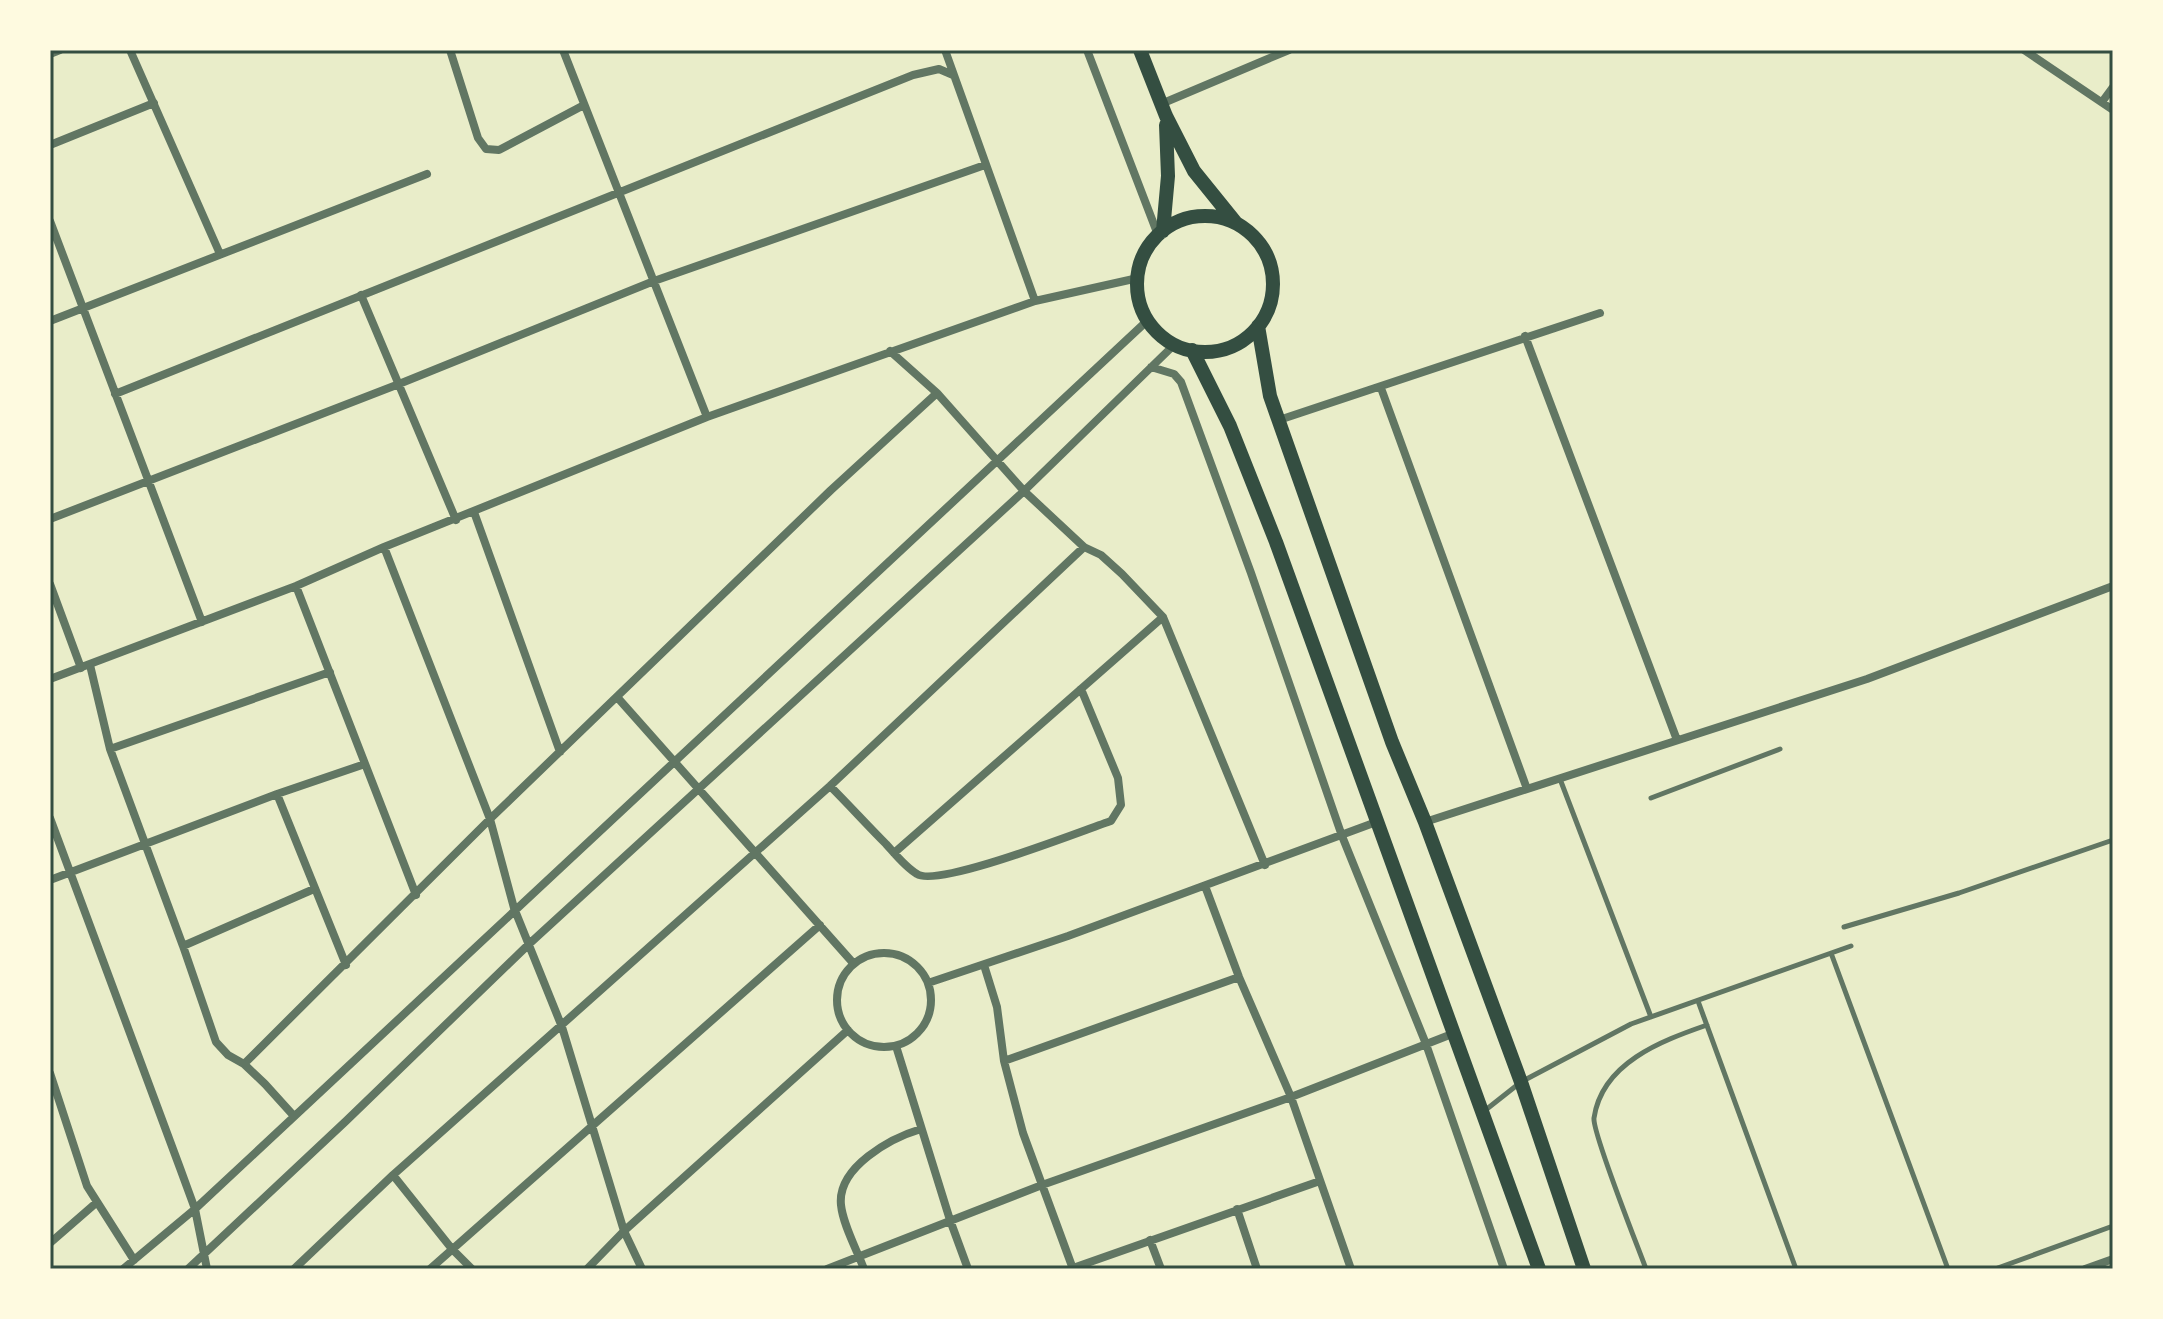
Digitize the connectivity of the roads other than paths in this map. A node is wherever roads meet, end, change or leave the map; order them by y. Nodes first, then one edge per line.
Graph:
1 (60, 50) edge
2 (130, 50) edge
3 (450, 50) edge
4 (563, 50) edge
5 (945, 50) edge
6 (1087, 50) edge
7 (1140, 50) edge
8 (1289, 50) edge
9 (2024, 50) edge
10 (50, 54) edge
11 (953, 75) junction
12 (2113, 87) edge
13 (2102, 102) junction
14 (154, 103) junction
15 (584, 105) junction
16 (1164, 110) junction
17 (2113, 110) edge
18 (50, 145) edge
19 (985, 165) junction
20 (427, 174) dead end
21 (619, 193) junction
22 (50, 221) edge
23 (1236, 223) junction
24 (1160, 233) junction
25 (220, 254) junction
26 (1138, 278) junction
27 (654, 281) junction
28 (361, 295) junction
29 (1035, 301) junction
30 (82, 308) junction
31 (1600, 313) dead end
32 (1148, 320) junction
33 (50, 321) edge
34 (1258, 326) junction
35 (1525, 336) junction
36 (1175, 344) junction
37 (1192, 350) junction
38 (890, 351) junction
39 (1151, 367) junction
40 (399, 384) junction
41 (1381, 388) junction
42 (937, 393) junction
43 (115, 394) junction
44 (707, 417) junction
45 (1279, 420) junction
46 (998, 461) junction
47 (148, 481) junction
48 (1024, 491) junction
49 (474, 512) junction
50 (50, 519) edge
51 (456, 520) junction
52 (384, 547) junction
53 (1084, 547) junction
54 (50, 584) edge
55 (296, 586) junction
56 (2113, 586) edge
57 (1163, 617) junction
58 (202, 622) junction
59 (85, 667) junction
60 (330, 672) junction
61 (50, 679) edge
62 (1081, 689) junction
63 (617, 697) junction
64 (1677, 740) junction
65 (110, 749) junction
66 (1780, 749) dead end
67 (560, 752) junction
68 (674, 761) junction
69 (365, 764) junction
70 (1560, 778) junction
71 (830, 786) junction
72 (698, 788) junction
73 (1527, 789) junction
74 (277, 794) junction
75 (1651, 798) dead end
76 (50, 818) edge
77 (490, 819) junction
78 (1379, 821) junction
79 (1425, 822) junction
80 (1342, 836) junction
81 (2113, 840) edge
82 (145, 845) junction
83 (894, 853) junction
84 (754, 854) junction
85 (1265, 865) junction
86 (70, 873) junction
87 (50, 880) edge
88 (1205, 886) junction
89 (314, 889) junction
90 (416, 895) junction
91 (514, 908) junction
92 (820, 925) junction
93 (1844, 927) dead end
94 (528, 945) junction
95 (183, 946) junction
96 (1851, 946) dead end
97 (1831, 953) junction
98 (854, 964) junction
99 (346, 965) junction
100 (984, 965) junction
101 (1239, 977) junction
102 (928, 983) junction
103 (1698, 1001) junction
104 (1651, 1017) junction
105 (1707, 1025) junction
106 (562, 1027) junction
107 (848, 1030) junction
108 (1452, 1034) junction
109 (1426, 1044) junction
110 (896, 1046) junction
111 (1004, 1061) junction
112 (244, 1064) junction
113 (51, 1078) edge
114 (1521, 1082) junction
115 (1291, 1097) junction
116 (1482, 1112) junction
117 (293, 1115) junction
118 (591, 1127) junction
119 (921, 1129) junction
120 (393, 1175) junction
121 (1320, 1181) junction
122 (1042, 1185) junction
123 (96, 1203) junction
124 (195, 1209) junction
125 (1237, 1209) junction
126 (950, 1220) junction
127 (2113, 1226) edge
128 (624, 1231) junction
129 (1150, 1240) junction
130 (50, 1243) edge
131 (452, 1249) junction
132 (203, 1255) junction
133 (859, 1257) junction
134 (2113, 1259) edge
135 (134, 1260) junction
136 (1073, 1268) edge
137 (123, 1269) edge
138 (188, 1269) edge
139 (207, 1269) edge
140 (294, 1269) edge
141 (430, 1269) edge
142 (472, 1269) edge
143 (587, 1269) edge
144 (642, 1269) edge
145 (827, 1269) edge
146 (864, 1269) edge
147 (968, 1269) edge
148 (1161, 1269) edge
149 (1257, 1269) edge
150 (1351, 1269) edge
151 (1504, 1269) edge
152 (1539, 1269) edge
153 (1584, 1269) edge
154 (1646, 1269) edge
155 (1796, 1269) edge
156 (1948, 1269) edge
157 (1995, 1269) edge
158 (2085, 1269) edge

1 - 10 street
2 - 14 street
3 - 15 street
4 - 15 street
5 - 11 street
6 - 24 street
7 - 16 main road
8 - 16 street
9 - 13 street
11 - 19 street
11 - 21 street
12 - 13 street
13 - 17 street
14 - 18 street
14 - 25 street
15 - 21 street
16 - 23 main road
16 - 24 main road
19 - 27 street
19 - 29 street
20 - 25 street
21 - 27 street
21 - 28 street
22 - 30 street
23 - 24 main road
23 - 34 main road
24 - 26 main road
25 - 30 street
26 - 29 street
26 - 32 main road
27 - 40 street
27 - 44 street
28 - 40 street
28 - 43 street
29 - 38 street
30 - 33 street
30 - 43 street
31 - 35 street
32 - 36 main road
32 - 46 street
34 - 37 main road
34 - 45 main road
35 - 41 street
35 - 64 street
36 - 37 main road
36 - 39 street
37 - 78 main road
38 - 42 street
38 - 44 street
39 - 48 street
39 - 80 street
40 - 47 street
40 - 51 street
41 - 45 street
41 - 73 street
42 - 46 street
42 - 63 street
43 - 47 street
44 - 49 street
45 - 79 main road
46 - 48 street
46 - 68 street
47 - 50 street
47 - 58 street
48 - 53 street
48 - 72 street
49 - 51 street
49 - 67 street
51 - 52 street
52 - 55 street
52 - 77 street
53 - 57 street
53 - 71 street
54 - 59 street
55 - 58 street
55 - 60 street
56 - 64 street
57 - 62 street
57 - 85 street
58 - 59 street
59 - 61 street
59 - 65 street
60 - 65 street
60 - 69 street
62 - 83 street
62 - 83 street
63 - 67 street
63 - 68 street
64 - 70 street
65 - 82 street
66 - 75 lane
67 - 77 street
68 - 72 street
68 - 91 street
69 - 74 street
69 - 90 street
70 - 73 street
70 - 104 lane
71 - 83 street
71 - 84 street
72 - 84 street
72 - 94 street
73 - 79 street
74 - 82 street
74 - 89 street
76 - 86 street
77 - 90 street
77 - 91 street
78 - 80 street
78 - 108 main road
79 - 114 main road
80 - 85 street
80 - 109 street
81 - 93 lane
82 - 86 street
82 - 95 street
84 - 92 street
84 - 106 street
85 - 88 street
86 - 87 street
86 - 124 street
88 - 100 street
88 - 101 street
89 - 95 street
89 - 99 street
90 - 99 street
91 - 94 street
91 - 117 street
92 - 98 street
92 - 118 street
94 - 106 street
94 - 132 street
95 - 112 street
96 - 97 lane
97 - 103 lane
97 - 156 lane
98 - 102 street
98 - 107 street
99 - 112 street
100 - 102 street
100 - 111 street
101 - 111 street
101 - 115 street
102 - 110 street
103 - 104 lane
103 - 105 lane
104 - 114 lane
105 - 154 lane
105 - 155 lane
106 - 118 street
106 - 120 street
107 - 110 street
107 - 128 street
108 - 109 street
108 - 116 main road
109 - 115 street
109 - 151 street
110 - 119 street
111 - 122 street
112 - 117 street
113 - 123 street
114 - 116 lane
114 - 153 main road
115 - 121 street
115 - 122 street
116 - 152 main road
117 - 124 street
118 - 128 street
118 - 131 street
119 - 126 street
119 - 133 street
120 - 131 street
120 - 140 street
121 - 125 street
121 - 150 street
122 - 126 street
122 - 136 street
123 - 130 street
123 - 135 street
124 - 132 street
124 - 135 street
125 - 129 street
125 - 149 street
126 - 133 street
126 - 147 street
127 - 157 lane
128 - 143 street
128 - 144 street
129 - 136 street
129 - 148 street
131 - 141 street
131 - 142 street
132 - 138 street
132 - 139 street
133 - 145 street
133 - 146 street
134 - 158 street
135 - 137 street

